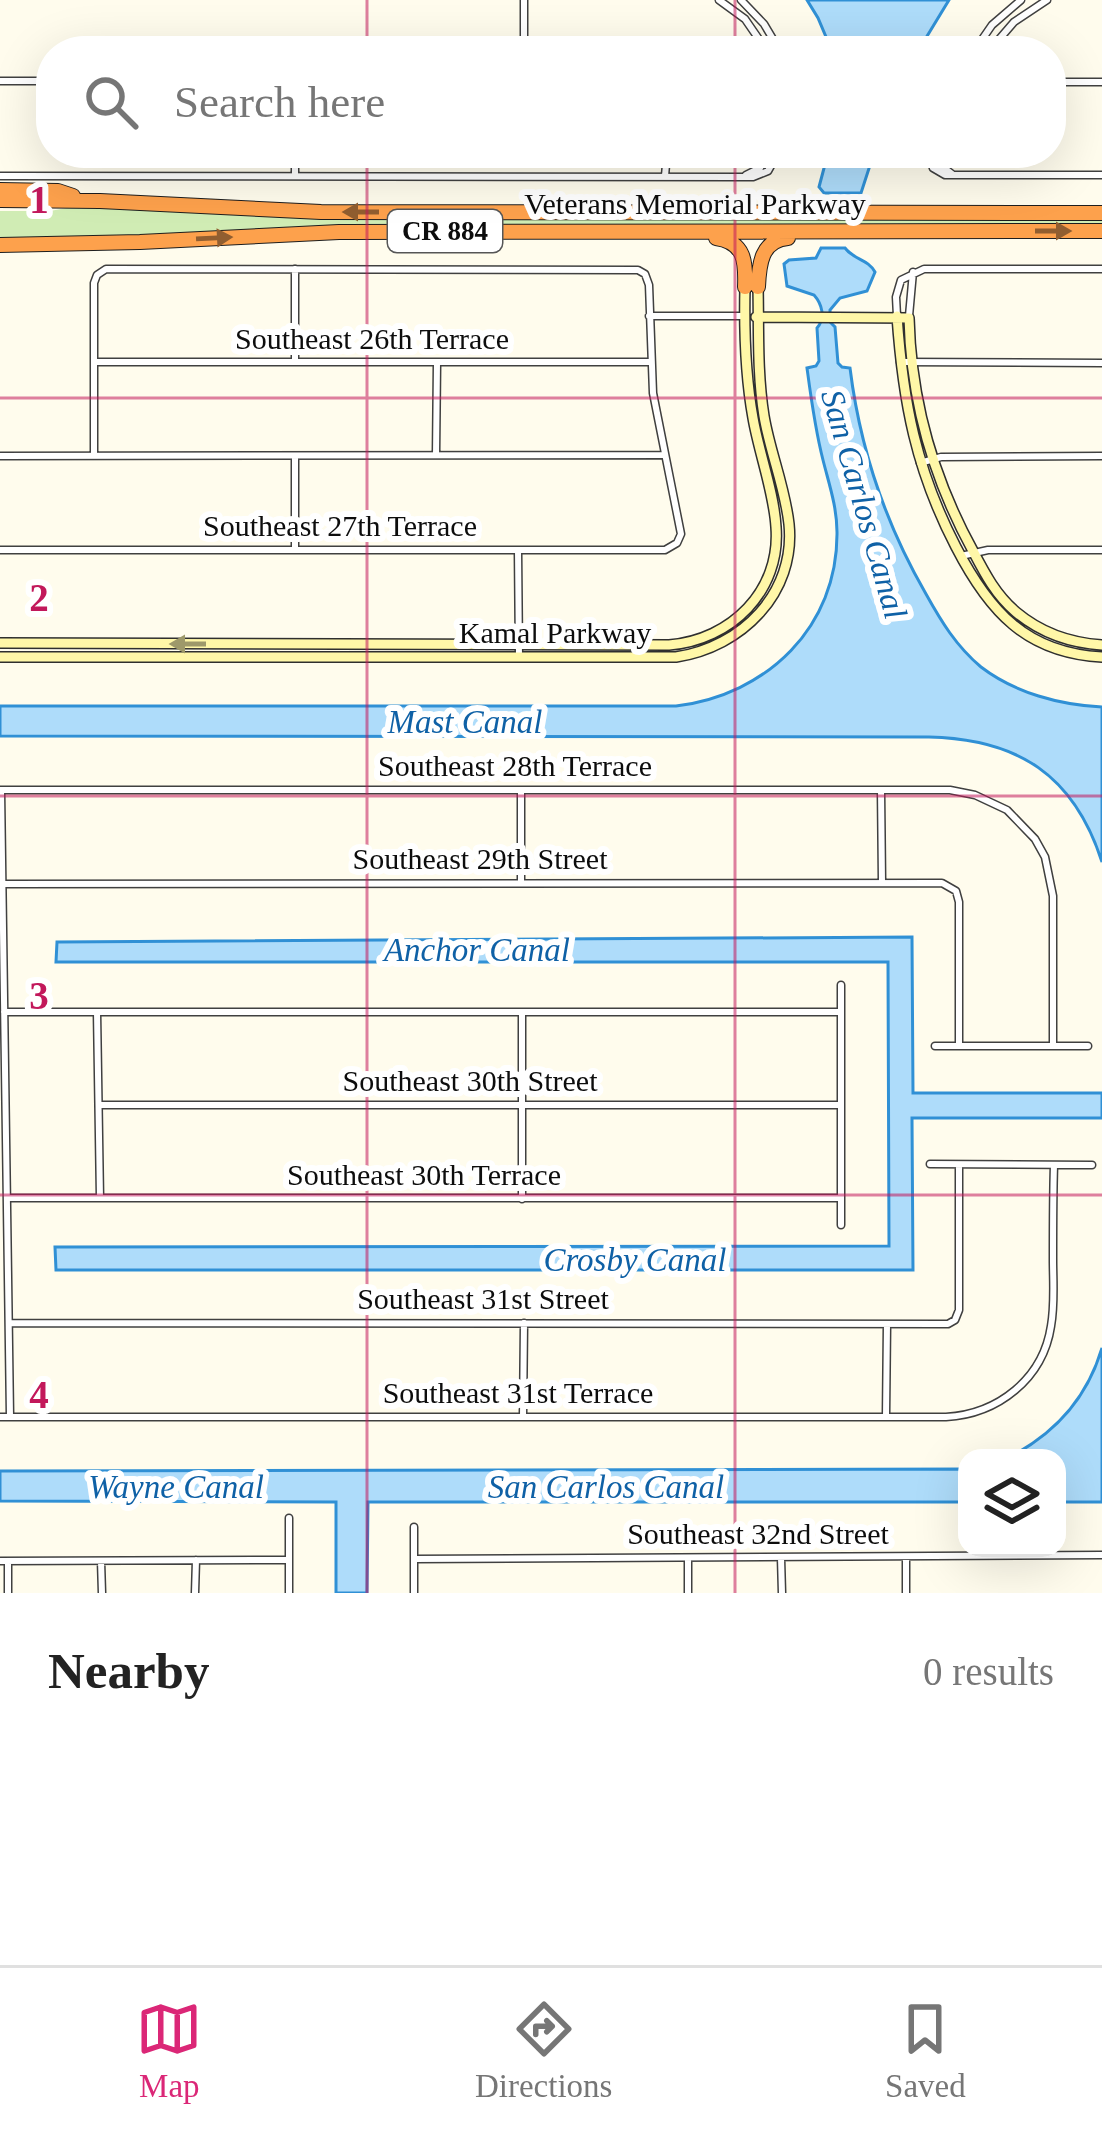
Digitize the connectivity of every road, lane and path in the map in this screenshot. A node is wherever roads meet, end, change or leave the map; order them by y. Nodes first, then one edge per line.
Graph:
1 (524, 0) edge
2 (719, 0) edge
3 (741, 0) edge
4 (1021, 0) edge
5 (1047, 0) edge
6 (524, 36) edge
7 (757, 36) edge
8 (771, 36) edge
9 (984, 36) edge
10 (1002, 36) edge
11 (0, 81) edge
12 (36, 81) edge
13 (1066, 82) edge
14 (1102, 82) edge
15 (295, 168) edge
16 (665, 168) edge
17 (758, 168) edge
18 (771, 168) edge
19 (934, 168) edge
20 (943, 168) edge
21 (295, 175) junction
22 (1102, 175) edge
23 (0, 176) edge
24 (664, 176) junction
25 (736, 176) junction
26 (955, 176) junction
27 (0, 190) edge
28 (83, 200) junction
29 (0, 204) edge
30 (1102, 213) edge
31 (580, 231) junction
32 (1102, 231) edge
33 (1009, 232) junction
34 (0, 248) edge
35 (295, 269) junction
36 (1102, 269) edge
37 (913, 272) junction
38 (752, 287) junction
39 (649, 316) junction
40 (744, 316) junction
41 (758, 316) junction
42 (903, 317) junction
43 (94, 362) junction
44 (295, 362) junction
45 (650, 362) junction
46 (437, 363) junction
47 (906, 363) junction
48 (1102, 363) edge
49 (663, 455) junction
50 (0, 456) edge
51 (94, 456) junction
52 (295, 456) junction
53 (436, 456) junction
54 (1102, 456) edge
55 (926, 461) junction
56 (0, 550) edge
57 (295, 550) junction
58 (518, 550) junction
59 (1102, 550) edge
60 (974, 553) junction
61 (961, 556) junction
62 (0, 643) edge
63 (1102, 645) edge
64 (519, 651) junction
65 (0, 657) edge
66 (1102, 657) edge
67 (0, 790) edge
68 (521, 790) junction
69 (881, 790) junction
70 (521, 883) junction
71 (882, 883) junction
72 (2, 884) edge
73 (841, 985) dead end
74 (4, 1012) junction
75 (97, 1012) junction
76 (522, 1012) junction
77 (841, 1012) junction
78 (2, 1031) edge
79 (934, 1046) dead end
80 (959, 1046) junction
81 (1053, 1046) junction
82 (1088, 1046) dead end
83 (99, 1105) junction
84 (522, 1105) junction
85 (841, 1105) junction
86 (930, 1164) dead end
87 (959, 1165) junction
88 (1054, 1165) junction
89 (1091, 1165) dead end
90 (7, 1198) junction
91 (100, 1198) junction
92 (522, 1198) junction
93 (841, 1198) junction
94 (841, 1225) dead end
95 (9, 1323) junction
96 (524, 1323) junction
97 (887, 1324) junction
98 (5, 1417) edge
99 (523, 1417) junction
100 (886, 1417) junction
101 (289, 1518) dead end
102 (414, 1527) dead end
103 (1102, 1555) edge
104 (906, 1557) junction
105 (688, 1558) junction
106 (782, 1558) junction
107 (414, 1559) junction
108 (196, 1560) junction
109 (289, 1560) junction
110 (4, 1561) edge
111 (101, 1561) junction
112 (8, 1593) edge
113 (102, 1593) edge
114 (195, 1593) edge
115 (289, 1593) edge
116 (414, 1593) edge
117 (688, 1593) edge
118 (782, 1593) edge
119 (906, 1593) edge

1 - 6 street
2 - 7 street
3 - 8 street
4 - 9 street
5 - 10 street
11 - 12 street
13 - 14 street
15 - 21 street
16 - 24 street
17 - 25 street
18 - 25 street
19 - 26 street
20 - 26 street
21 - 23 street
21 - 24 street
22 - 26 street
24 - 25 street
27 - 28 highway
28 - 29 highway, Veterans Memorial Parkway / CR 884
30 -> 28 highway, Veterans Memorial Parkway / CR 884
31 - 33 highway, Veterans Memorial Parkway / CR 884
34 -> 31 highway, Veterans Memorial Parkway / CR 884
31 - 38 highway
33 -> 32 highway, Veterans Memorial Parkway / CR 884
33 - 38 highway
35 - 39 street
35 - 43 street
35 - 44 street
36 - 37 street
37 - 42 street
37 - 42 street
38 - 40 street, Kamal Parkway
38 - 41 street, Kamal Parkway
39 - 40 street
39 - 45 street
40 - 41 street
40 - 64 street, Kamal Parkway
41 - 42 street
41 - 64 street, Kamal Parkway
42 - 47 street
43 - 44 street, Southeast 26th Terrace
43 - 51 street
44 - 46 street, Southeast 26th Terrace
45 - 46 street, Southeast 26th Terrace
45 - 49 street
46 - 53 street
47 - 48 street
47 - 55 street
49 - 53 street
49 - 58 street, Southeast 27th Terrace
50 - 51 street
51 - 52 street
52 - 53 street
52 - 57 street
54 - 55 street
55 - 60 street
55 - 61 street
56 - 57 street, Southeast 27th Terrace
57 - 58 street, Southeast 27th Terrace
58 - 64 street
59 - 60 street
60 - 61 street
60 - 63 street
61 - 66 street
64 -> 62 street, Kamal Parkway
64 - 65 street, Kamal Parkway
67 - 68 street, Southeast 28th Terrace
67 - 72 street
68 - 69 street, Southeast 28th Terrace
68 - 70 street
69 - 71 street
69 - 81 street, Southeast 28th Terrace
70 - 71 street, Southeast 29th Street
70 - 72 street, Southeast 29th Street
71 - 80 street, Southeast 29th Street
72 - 74 street
73 - 77 street
74 - 75 street
74 - 78 street
75 - 76 street
75 - 83 street
76 - 77 street
76 - 84 street
77 - 85 street
78 - 90 street
79 - 80 street
80 - 81 street
81 - 82 street
83 - 84 street, Southeast 30th Street
83 - 91 street
84 - 85 street, Southeast 30th Street
84 - 92 street
85 - 93 street
86 - 87 street
87 - 88 street
87 - 97 street, Southeast 31st Street
88 - 89 street
88 - 100 street, Southeast 31st Terrace
90 - 91 street, Southeast 30th Terrace
90 - 95 street
91 - 92 street, Southeast 30th Terrace
92 - 93 street, Southeast 30th Terrace
93 - 94 street
95 - 96 street, Southeast 31st Street
95 - 98 street
96 - 97 street, Southeast 31st Street
96 - 99 street
97 - 100 street
98 - 99 street, Southeast 31st Terrace
99 - 100 street, Southeast 31st Terrace
101 - 109 street
102 - 107 street
103 - 104 street, Southeast 32nd Street
104 - 106 street, Southeast 32nd Street
104 - 119 street
105 - 106 street, Southeast 32nd Street
105 - 107 street, Southeast 32nd Street
105 - 117 street
106 - 118 street
107 - 116 street
108 - 109 street
108 - 111 street
108 - 114 street
109 - 115 street
110 - 111 street
110 - 112 street
111 - 113 street

